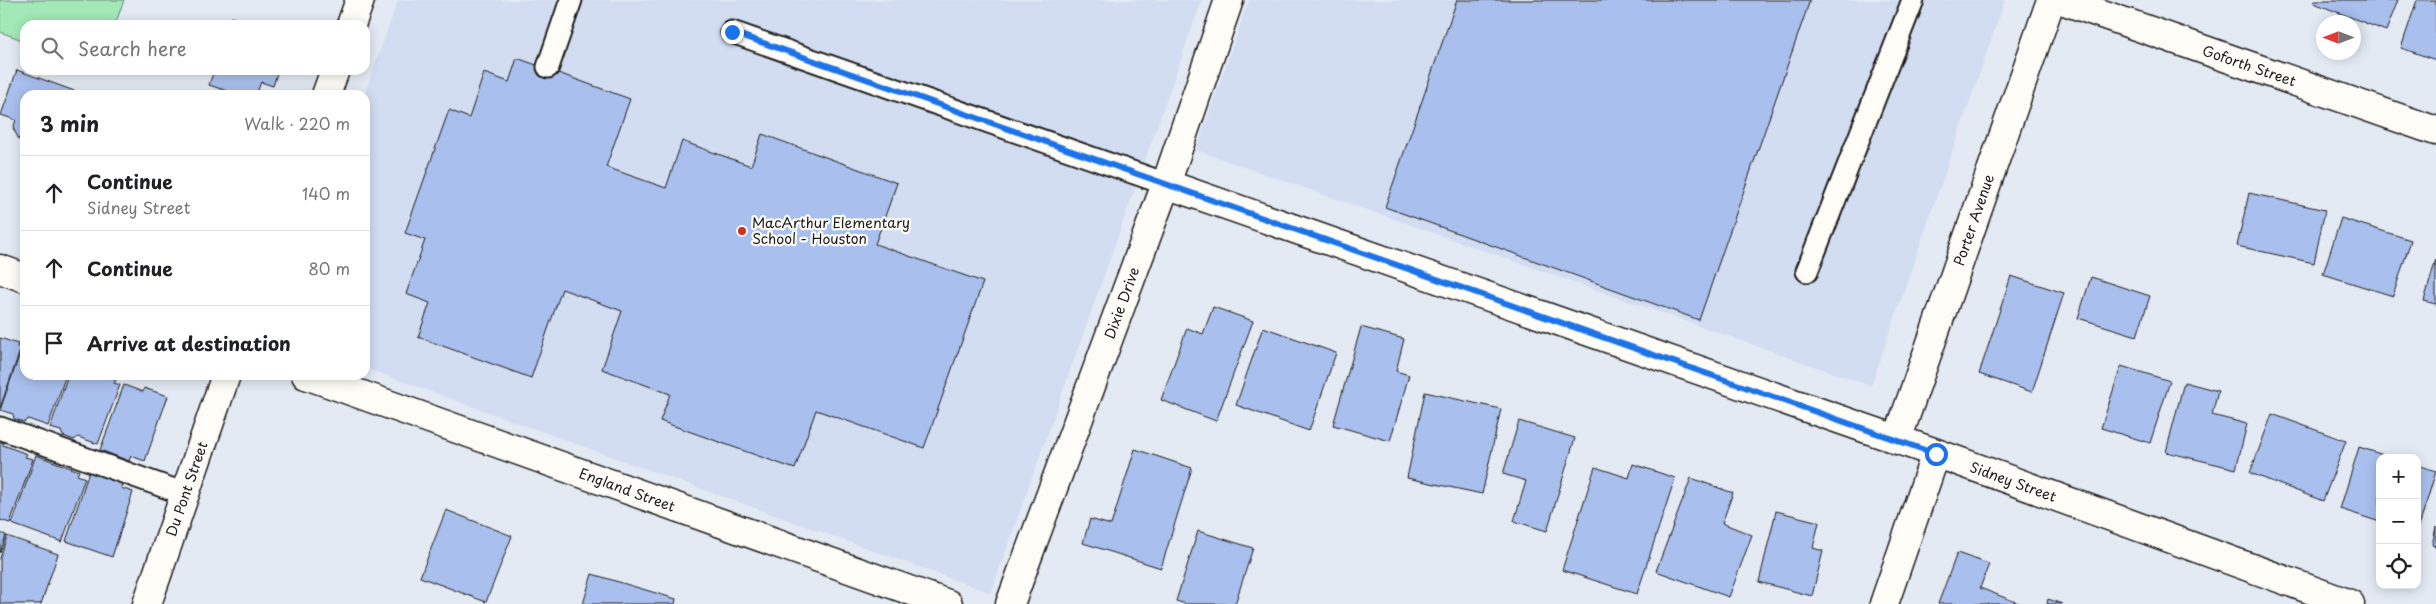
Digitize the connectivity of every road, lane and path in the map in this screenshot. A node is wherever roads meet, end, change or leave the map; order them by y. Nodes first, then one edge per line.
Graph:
1 (360, 0) edge
2 (571, 0) edge
3 (1229, 0) edge
4 (1913, 0) edge
5 (2051, 0) edge
6 (2062, 0) edge
7 (353, 20) edge
8 (732, 32) dead end
9 (548, 68) dead end
10 (333, 75) edge
11 (328, 90) edge
12 (2436, 131) edge
13 (1166, 184) junction
14 (0, 269) edge
15 (1808, 271) dead end
16 (20, 276) edge
17 (224, 380) edge
18 (320, 380) edge
19 (0, 428) edge
20 (1896, 440) junction
21 (1936, 454) junction
22 (185, 494) junction
23 (147, 604) edge
24 (948, 604) edge
25 (1010, 604) edge
26 (1884, 604) edge
27 (2350, 604) edge

1 - 7 street
2 - 9 lane
3 - 13 street, Dixie Drive
4 - 15 lane
5 - 20 street, Porter Avenue
6 - 12 street, Goforth Street
8 - 13 lane
10 - 11 street
13 - 20 street, Sidney Street
13 - 25 street, Dixie Drive
14 - 16 street
17 - 22 street, Du Pont Street
18 - 24 street, England Street
19 - 22 lane
20 - 21 street, Sidney Street
21 - 26 street
21 - 27 street, Sidney Street
22 - 23 street, Du Pont Street

